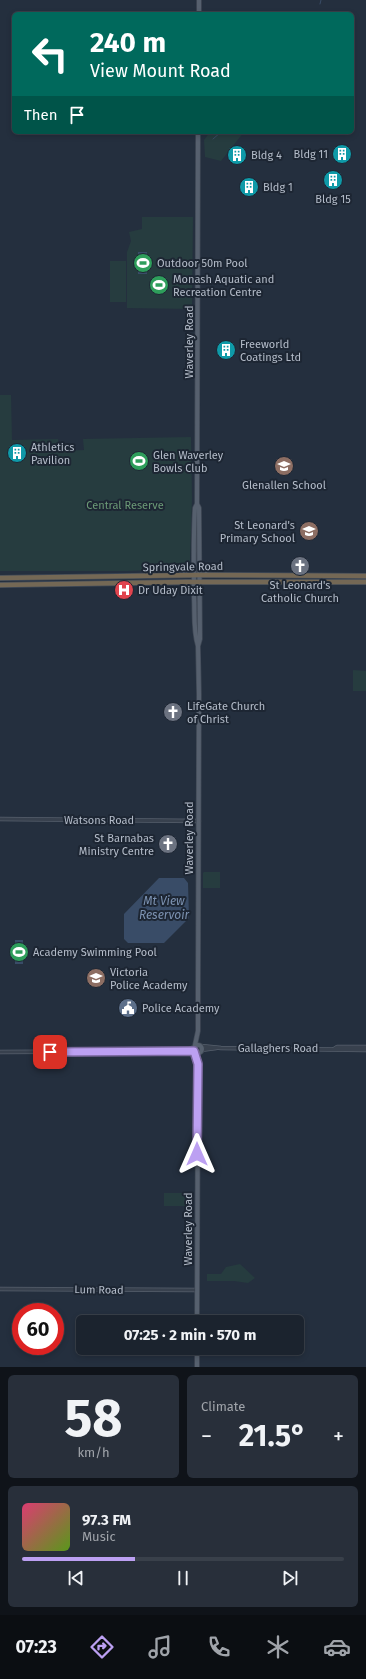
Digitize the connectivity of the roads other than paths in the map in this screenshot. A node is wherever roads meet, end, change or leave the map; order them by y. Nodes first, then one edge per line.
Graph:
1 (199, 0) edge
2 (199, 12) edge
3 (198, 134) edge
4 (197, 566) junction
5 (182, 575) junction
6 (197, 575) junction
7 (208, 575) junction
8 (271, 576) junction
9 (366, 576) edge
10 (0, 578) edge
11 (186, 582) junction
12 (197, 582) junction
13 (207, 582) junction
14 (272, 582) junction
15 (366, 582) edge
16 (0, 585) edge
17 (197, 591) junction
18 (0, 820) edge
19 (198, 821) junction
20 (366, 1047) edge
21 (198, 1049) junction
22 (334, 1049) junction
23 (366, 1050) edge
24 (0, 1052) edge
25 (0, 1289) edge
26 (197, 1290) junction
27 (197, 1315) edge
28 (197, 1355) edge
29 (197, 1367) edge

1 - 2 main road
3 - 4 main road, Waverley Road
4 - 5 main road
4 - 6 main road, Waverley Road
4 - 7 main road
5 - 6 highway, Springvale Road
5 - 10 highway, Springvale Road
6 - 7 highway, Springvale Road
6 - 12 main road, Waverley Road
7 - 8 highway, Springvale Road
8 - 9 highway, Springvale Road
8 - 14 highway
11 - 12 highway, Springvale Road
11 - 16 highway, Springvale Road
11 - 17 main road
12 - 13 highway, Springvale Road
12 - 17 main road, Waverley Road
13 - 14 highway, Springvale Road
13 - 17 main road
14 - 15 highway, Springvale Road
17 - 19 main road, Waverley Road
18 - 19 street, Watsons Road
19 - 21 main road, Waverley Road
20 - 22 street, Gallaghers Road
21 - 22 street, Gallaghers Road
21 - 24 street, Gallaghers Road
21 - 26 main road, Waverley Road
22 - 23 street, Gallaghers Road
25 - 26 street, Lum Road
26 - 27 main road, Waverley Road
28 - 29 main road

